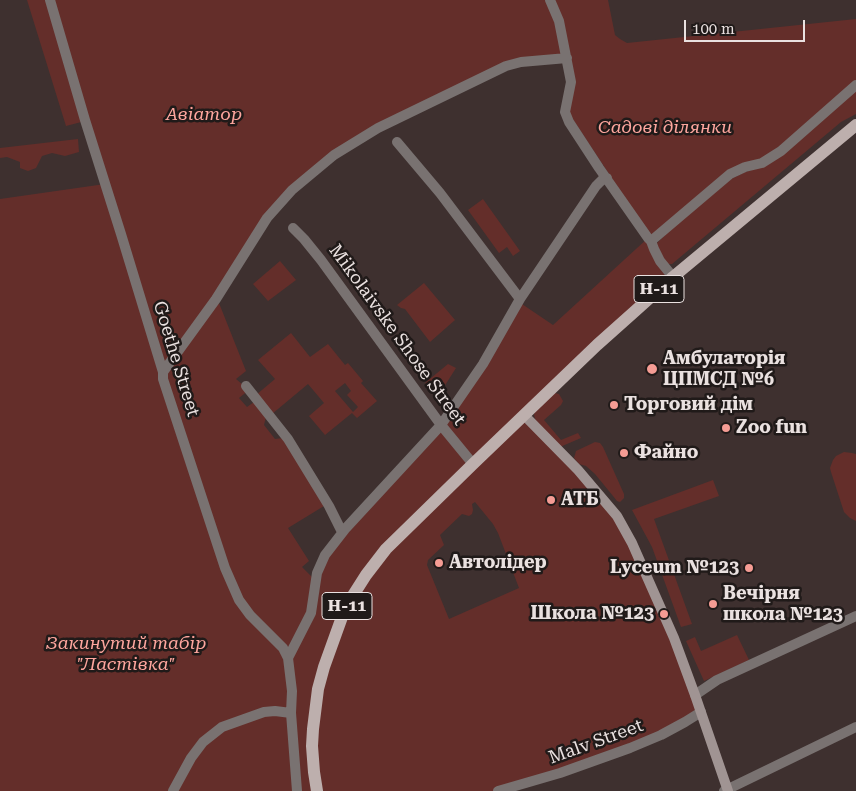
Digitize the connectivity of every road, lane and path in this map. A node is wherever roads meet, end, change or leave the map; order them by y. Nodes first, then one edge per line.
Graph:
1 (50, 0) edge
2 (550, 0) edge
3 (567, 58) junction
4 (856, 85) edge
5 (856, 125) edge
6 (397, 142) dead end
7 (607, 178) junction
8 (293, 228) dead end
9 (651, 241) junction
10 (673, 277) junction
11 (520, 298) junction
12 (163, 372) junction
13 (246, 386) dead end
14 (524, 415) junction
15 (441, 425) junction
16 (473, 464) junction
17 (342, 532) junction
18 (856, 616) edge
19 (288, 658) junction
20 (695, 695) junction
21 (701, 712) junction
22 (291, 713) junction
23 (856, 727) edge
24 (523, 788) edge
25 (726, 790) edge
26 (173, 791) edge
27 (297, 791) edge
28 (317, 791) edge
29 (498, 791) edge

1 - 12 street, Goethe Street
2 - 3 street
3 - 7 street
3 - 12 street
4 - 9 street
5 - 10 main road, Н-11
6 - 11 street
7 - 9 street
7 - 11 street
8 - 15 street, Mikolaivske Shose Street
9 - 10 street
10 - 14 main road, Н-11
11 - 15 street
12 - 19 street, Goethe Street
13 - 17 street
14 - 16 main road, Н-11
14 - 20 street
15 - 16 street, Mikolaivske Shose Street
15 - 17 street
16 - 28 main road, Н-11
17 - 19 street
18 - 20 street
19 - 22 street, Goethe Street
20 - 21 street
21 - 24 street, Malv Street
21 - 25 street
22 - 26 street
22 - 27 street, Goethe Street
23 - 25 street
24 - 29 street, Malv Street

